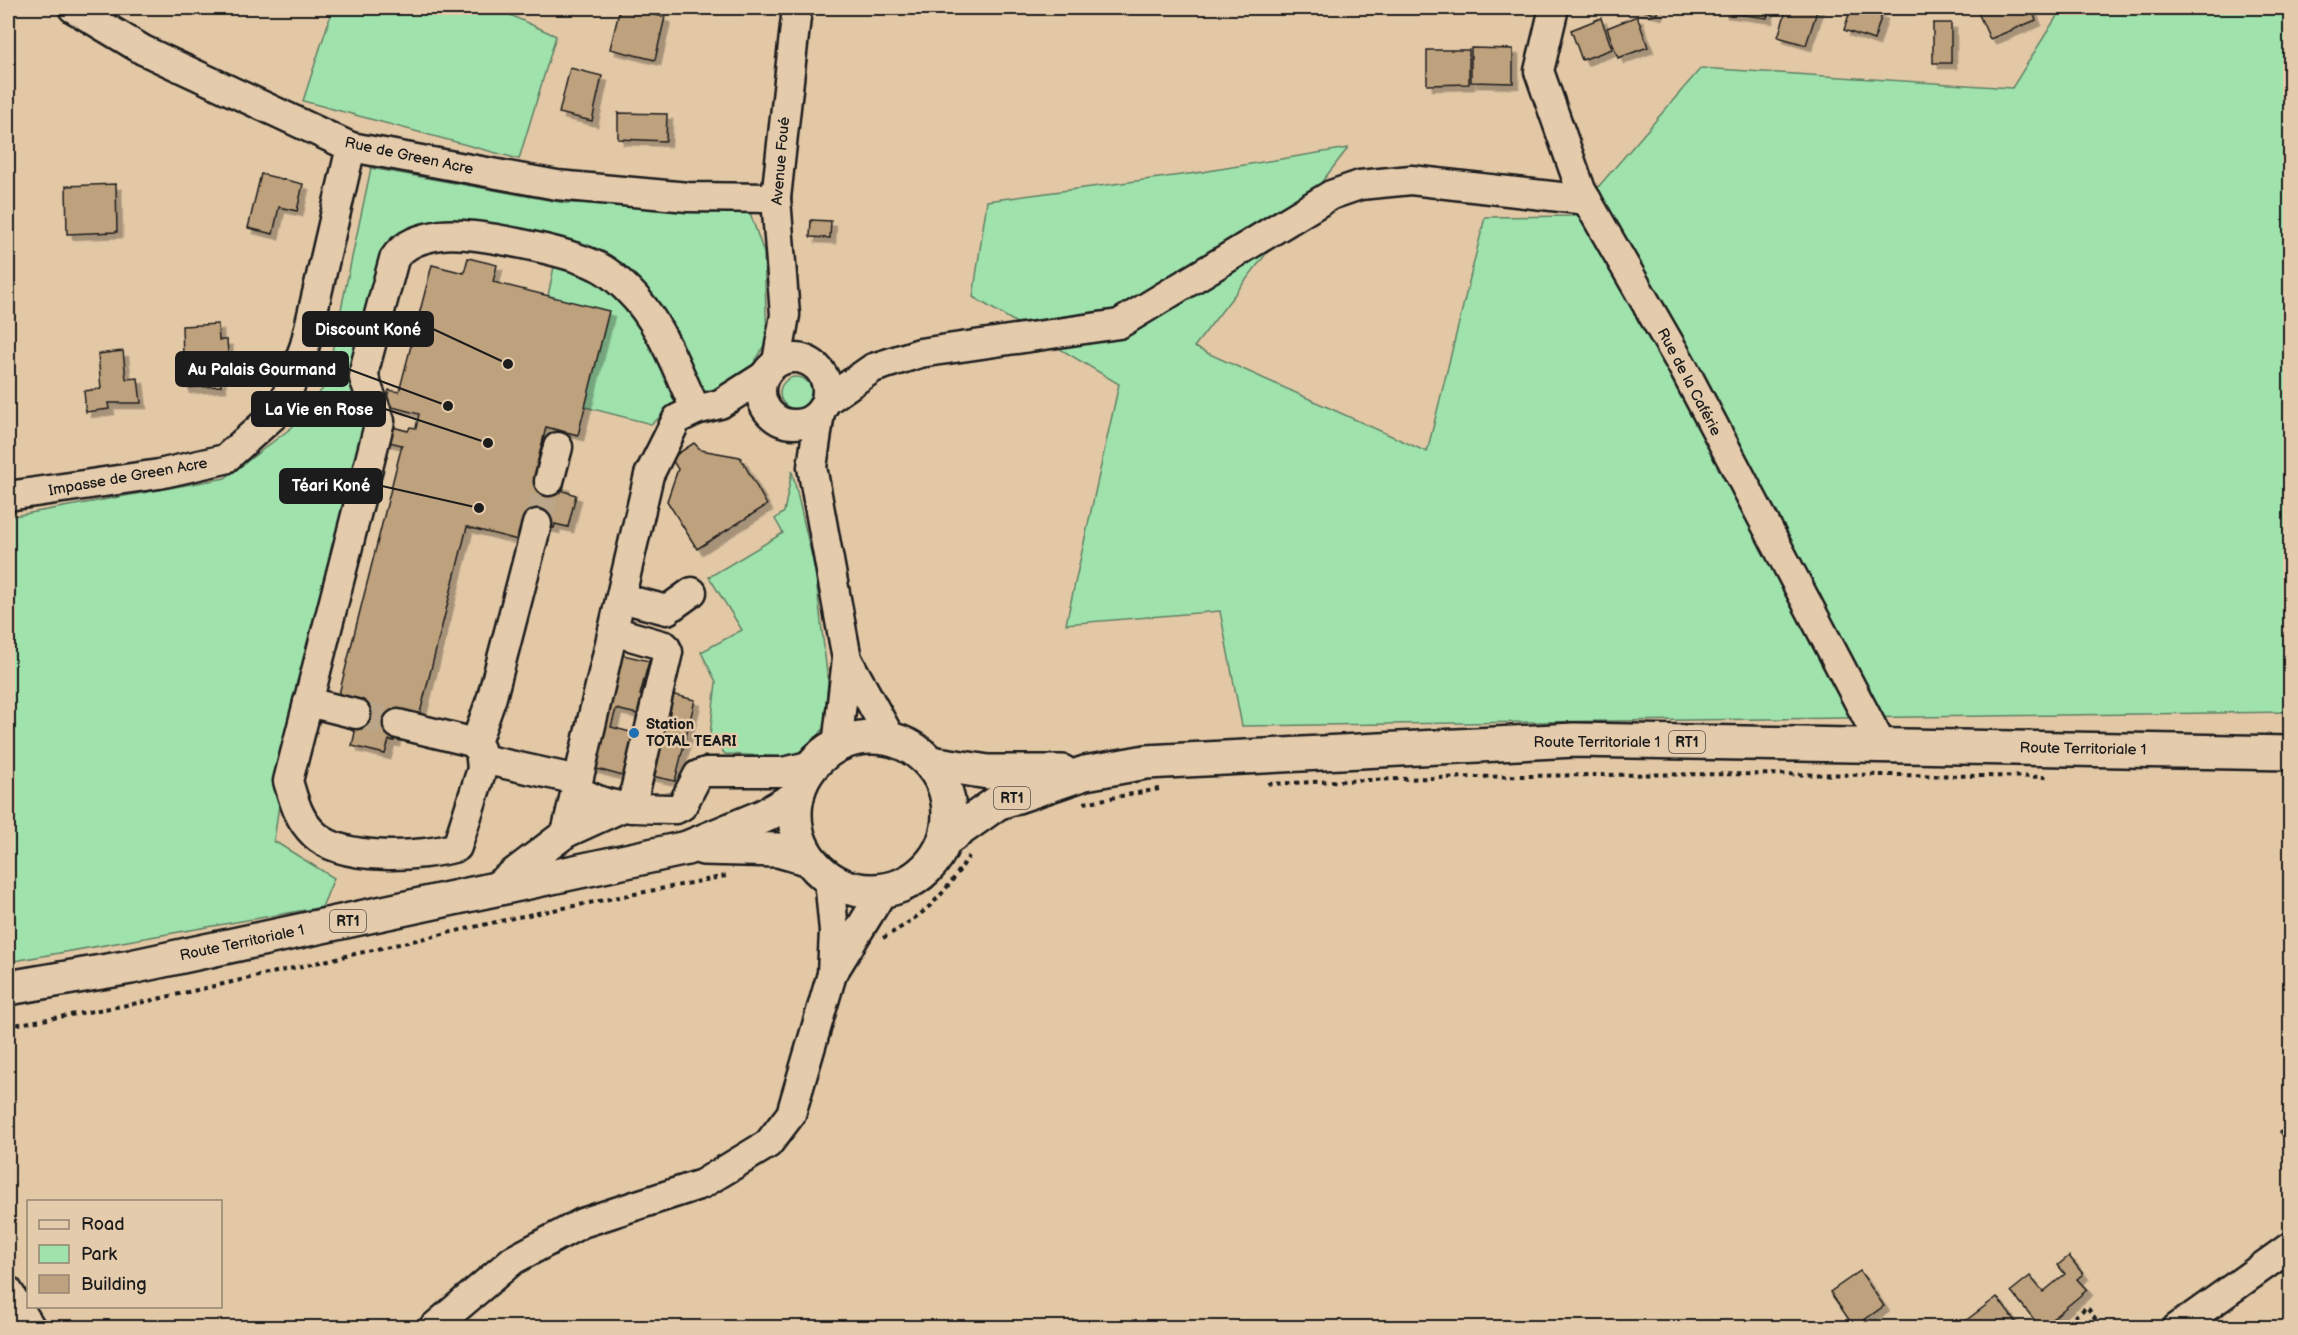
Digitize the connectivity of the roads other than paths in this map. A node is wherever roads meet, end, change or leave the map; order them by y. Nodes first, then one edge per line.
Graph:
1 (73, 8) edge
2 (797, 8) edge
3 (1554, 8) edge
4 (351, 147) junction
5 (776, 198) junction
6 (1587, 200) junction
7 (785, 315) junction
8 (812, 363) junction
9 (873, 368) junction
10 (770, 369) junction
11 (708, 407) junction
12 (823, 407) junction
13 (777, 417) junction
14 (558, 447) dead end
15 (812, 467) junction
16 (549, 481) tunnel mouth
17 (8, 496) edge
18 (537, 524) tunnel mouth
19 (692, 592) dead end
20 (621, 598) junction
21 (613, 631) junction
22 (847, 659) junction
23 (308, 702) junction
24 (356, 714) tunnel mouth
25 (398, 724) tunnel mouth
26 (891, 739) junction
27 (1882, 746) junction
28 (479, 751) junction
29 (2290, 753) edge
30 (825, 756) junction
31 (930, 763) junction
32 (577, 784) junction
33 (1083, 788) junction
34 (797, 797) junction
35 (626, 808) junction
36 (566, 833) junction
37 (958, 846) junction
38 (687, 848) junction
39 (819, 869) junction
40 (491, 890) junction
41 (883, 891) junction
42 (832, 974) junction
43 (8, 988) edge
44 (2290, 1247) edge
45 (8, 1291) edge
46 (31, 1328) edge
47 (433, 1328) edge
48 (2177, 1328) edge

1 - 4 street, Rue de Green Acre
2 - 5 street, Avenue Foué
3 - 6 street, Rue de la Caférie
4 - 5 street, Rue de Green Acre
4 - 17 street, Impasse de Green Acre
5 - 7 street, Avenue Foué
6 - 9 street
6 - 27 street, Rue de la Caférie
7 - 8 street, Avenue Foué
7 - 10 street, Avenue Foué
8 - 9 street
8 - 10 street
8 - 12 street
9 - 12 street
10 - 11 street
10 - 13 street
11 - 13 street
11 - 20 street
11 - 23 street
12 - 13 street
12 - 15 street
13 - 15 street
14 - 16 street
15 - 22 street
18 - 28 street
19 - 20 street
20 - 21 street
21 - 32 street
21 - 35 street
22 - 26 street
22 - 30 street
23 - 24 street
23 - 28 street
25 - 28 street
26 - 30 main road
26 - 31 main road
27 - 29 main road, Route Territoriale 1 / RT1
27 - 33 main road, Route Territoriale 1 / RT1
28 - 32 street
30 - 34 main road
30 - 35 street
31 - 33 main road, Route Territoriale 1 / RT1
31 - 37 main road
32 - 35 street
32 - 36 street
33 - 37 main road, Route Territoriale 1 / RT1
34 - 38 main road, Route Territoriale 1 / RT1
34 - 39 main road
35 - 36 street
36 - 40 street
37 - 41 main road
38 - 39 main road, Route Territoriale 1 / RT1
38 - 40 main road, Route Territoriale 1 / RT1
39 - 41 main road
39 - 42 street
40 - 43 main road, Route Territoriale 1 / RT1
41 - 42 street
42 - 47 street
44 - 48 street
45 - 46 street

